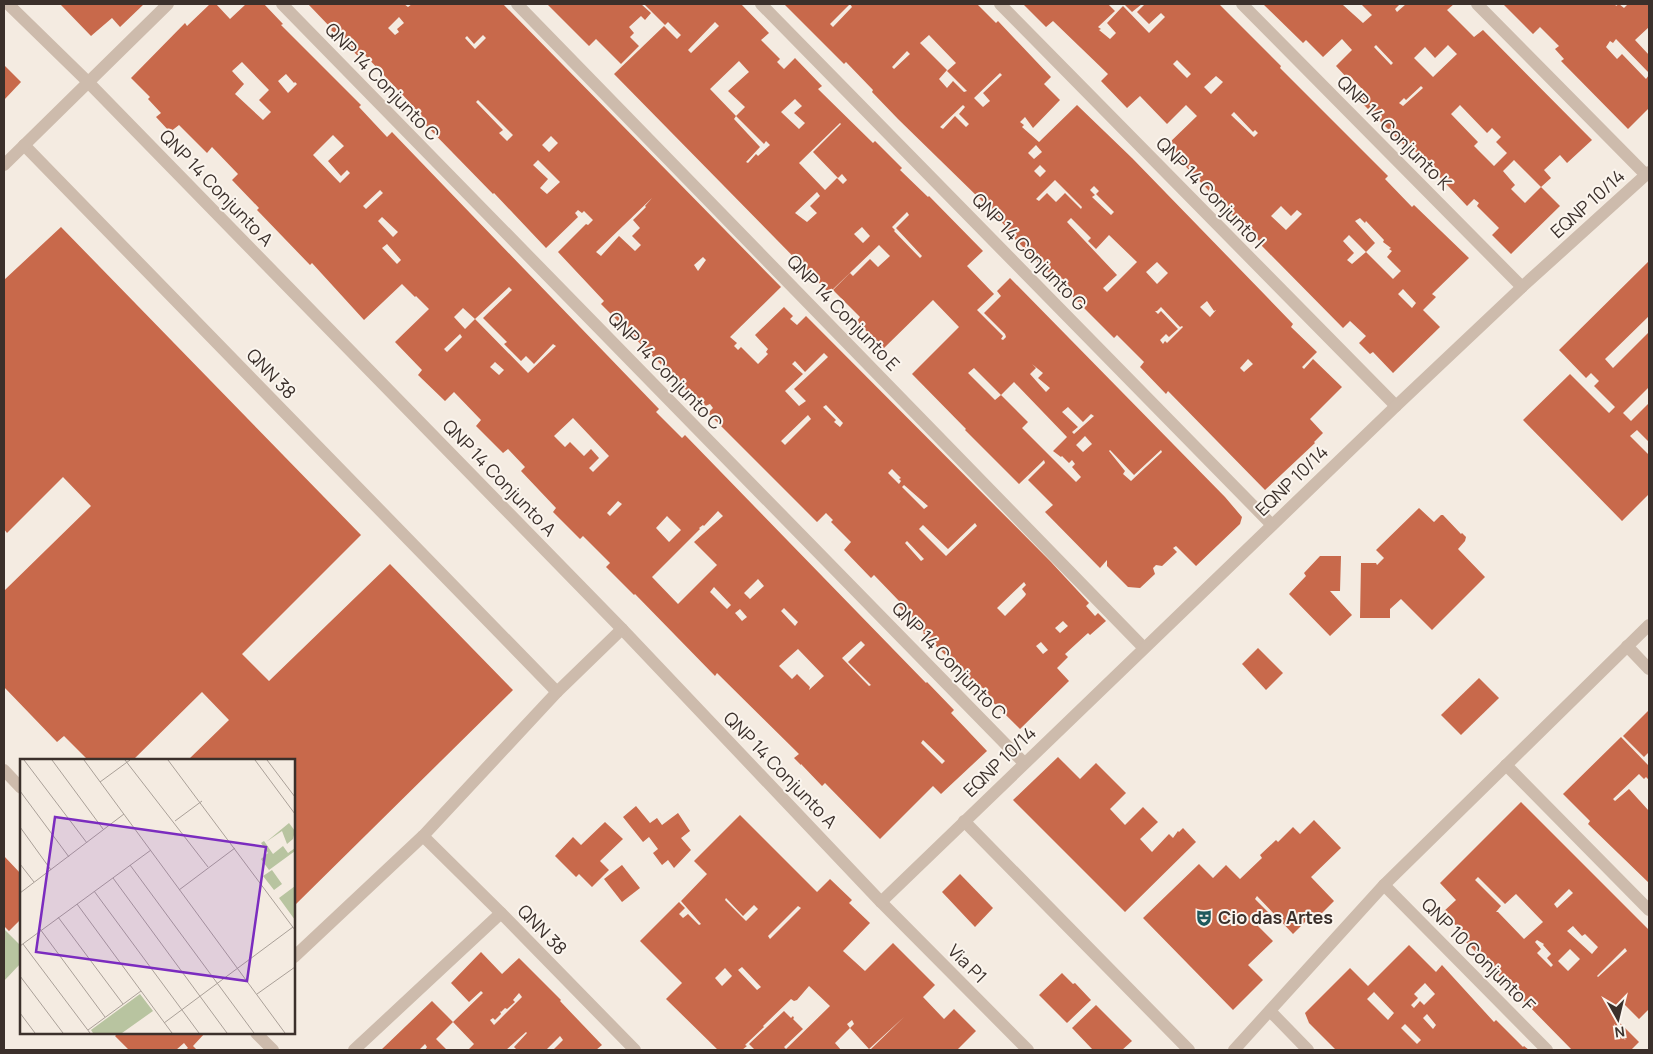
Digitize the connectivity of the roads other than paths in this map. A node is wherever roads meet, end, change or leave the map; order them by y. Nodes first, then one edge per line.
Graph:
1 (8, 4) edge
2 (168, 4) edge
3 (282, 4) edge
4 (517, 4) edge
5 (761, 4) edge
6 (1000, 4) edge
7 (1242, 4) edge
8 (1476, 4) edge
9 (88, 82) junction
10 (24, 145) junction
11 (4, 165) edge
12 (1648, 174) edge
13 (1522, 287) junction
14 (1396, 406) junction
15 (1272, 525) junction
16 (1649, 625) edge
17 (622, 629) junction
18 (1626, 646) junction
19 (1144, 648) junction
20 (1649, 669) edge
21 (557, 692) junction
22 (1024, 763) junction
23 (1506, 765) junction
24 (4, 770) edge
25 (20, 787) edge
26 (964, 821) junction
27 (423, 836) junction
28 (1384, 885) junction
29 (881, 902) junction
30 (1649, 910) edge
31 (501, 913) junction
32 (295, 956) edge
33 (1270, 1012) junction
34 (257, 1034) edge
35 (273, 1050) edge
36 (354, 1050) edge
37 (635, 1050) edge
38 (1028, 1050) edge
39 (1189, 1050) edge
40 (1234, 1050) edge
41 (1308, 1050) edge
42 (1547, 1050) edge

1 - 9 street, QNP 14 Conjunto A
2 - 9 street
3 - 22 street, QNP 14 Conjunto C
4 - 19 street, QNP 14 Conjunto E
5 - 15 street, QNP 14 Conjunto G
6 - 14 street, QNP 14 Conjunto I
7 - 13 street, QNP 14 Conjunto K
8 - 12 street
9 - 10 street
9 - 17 street, QNP 14 Conjunto A
10 - 11 street
10 - 21 street, QNN 38
12 - 13 street, EQNP 10/14
13 - 14 street, EQNP 10/14
14 - 15 street, EQNP 10/14
15 - 19 street, EQNP 10/14
16 - 18 street
17 - 21 street
17 - 29 street, QNP 14 Conjunto A
18 - 20 street
18 - 23 street
19 - 22 street, EQNP 10/14
21 - 27 street
22 - 26 street, EQNP 10/14
23 - 28 street
23 - 30 street
24 - 25 street
26 - 29 street, EQNP 10/14
26 - 39 street, EQNP 10/14
27 - 31 street, QNN 38
27 - 32 street
28 - 33 street
28 - 42 street, QNP 10 Conjunto F
29 - 38 street, Via P1
31 - 36 street
31 - 37 street, QNN 38
33 - 40 street
33 - 41 street
34 - 35 street

